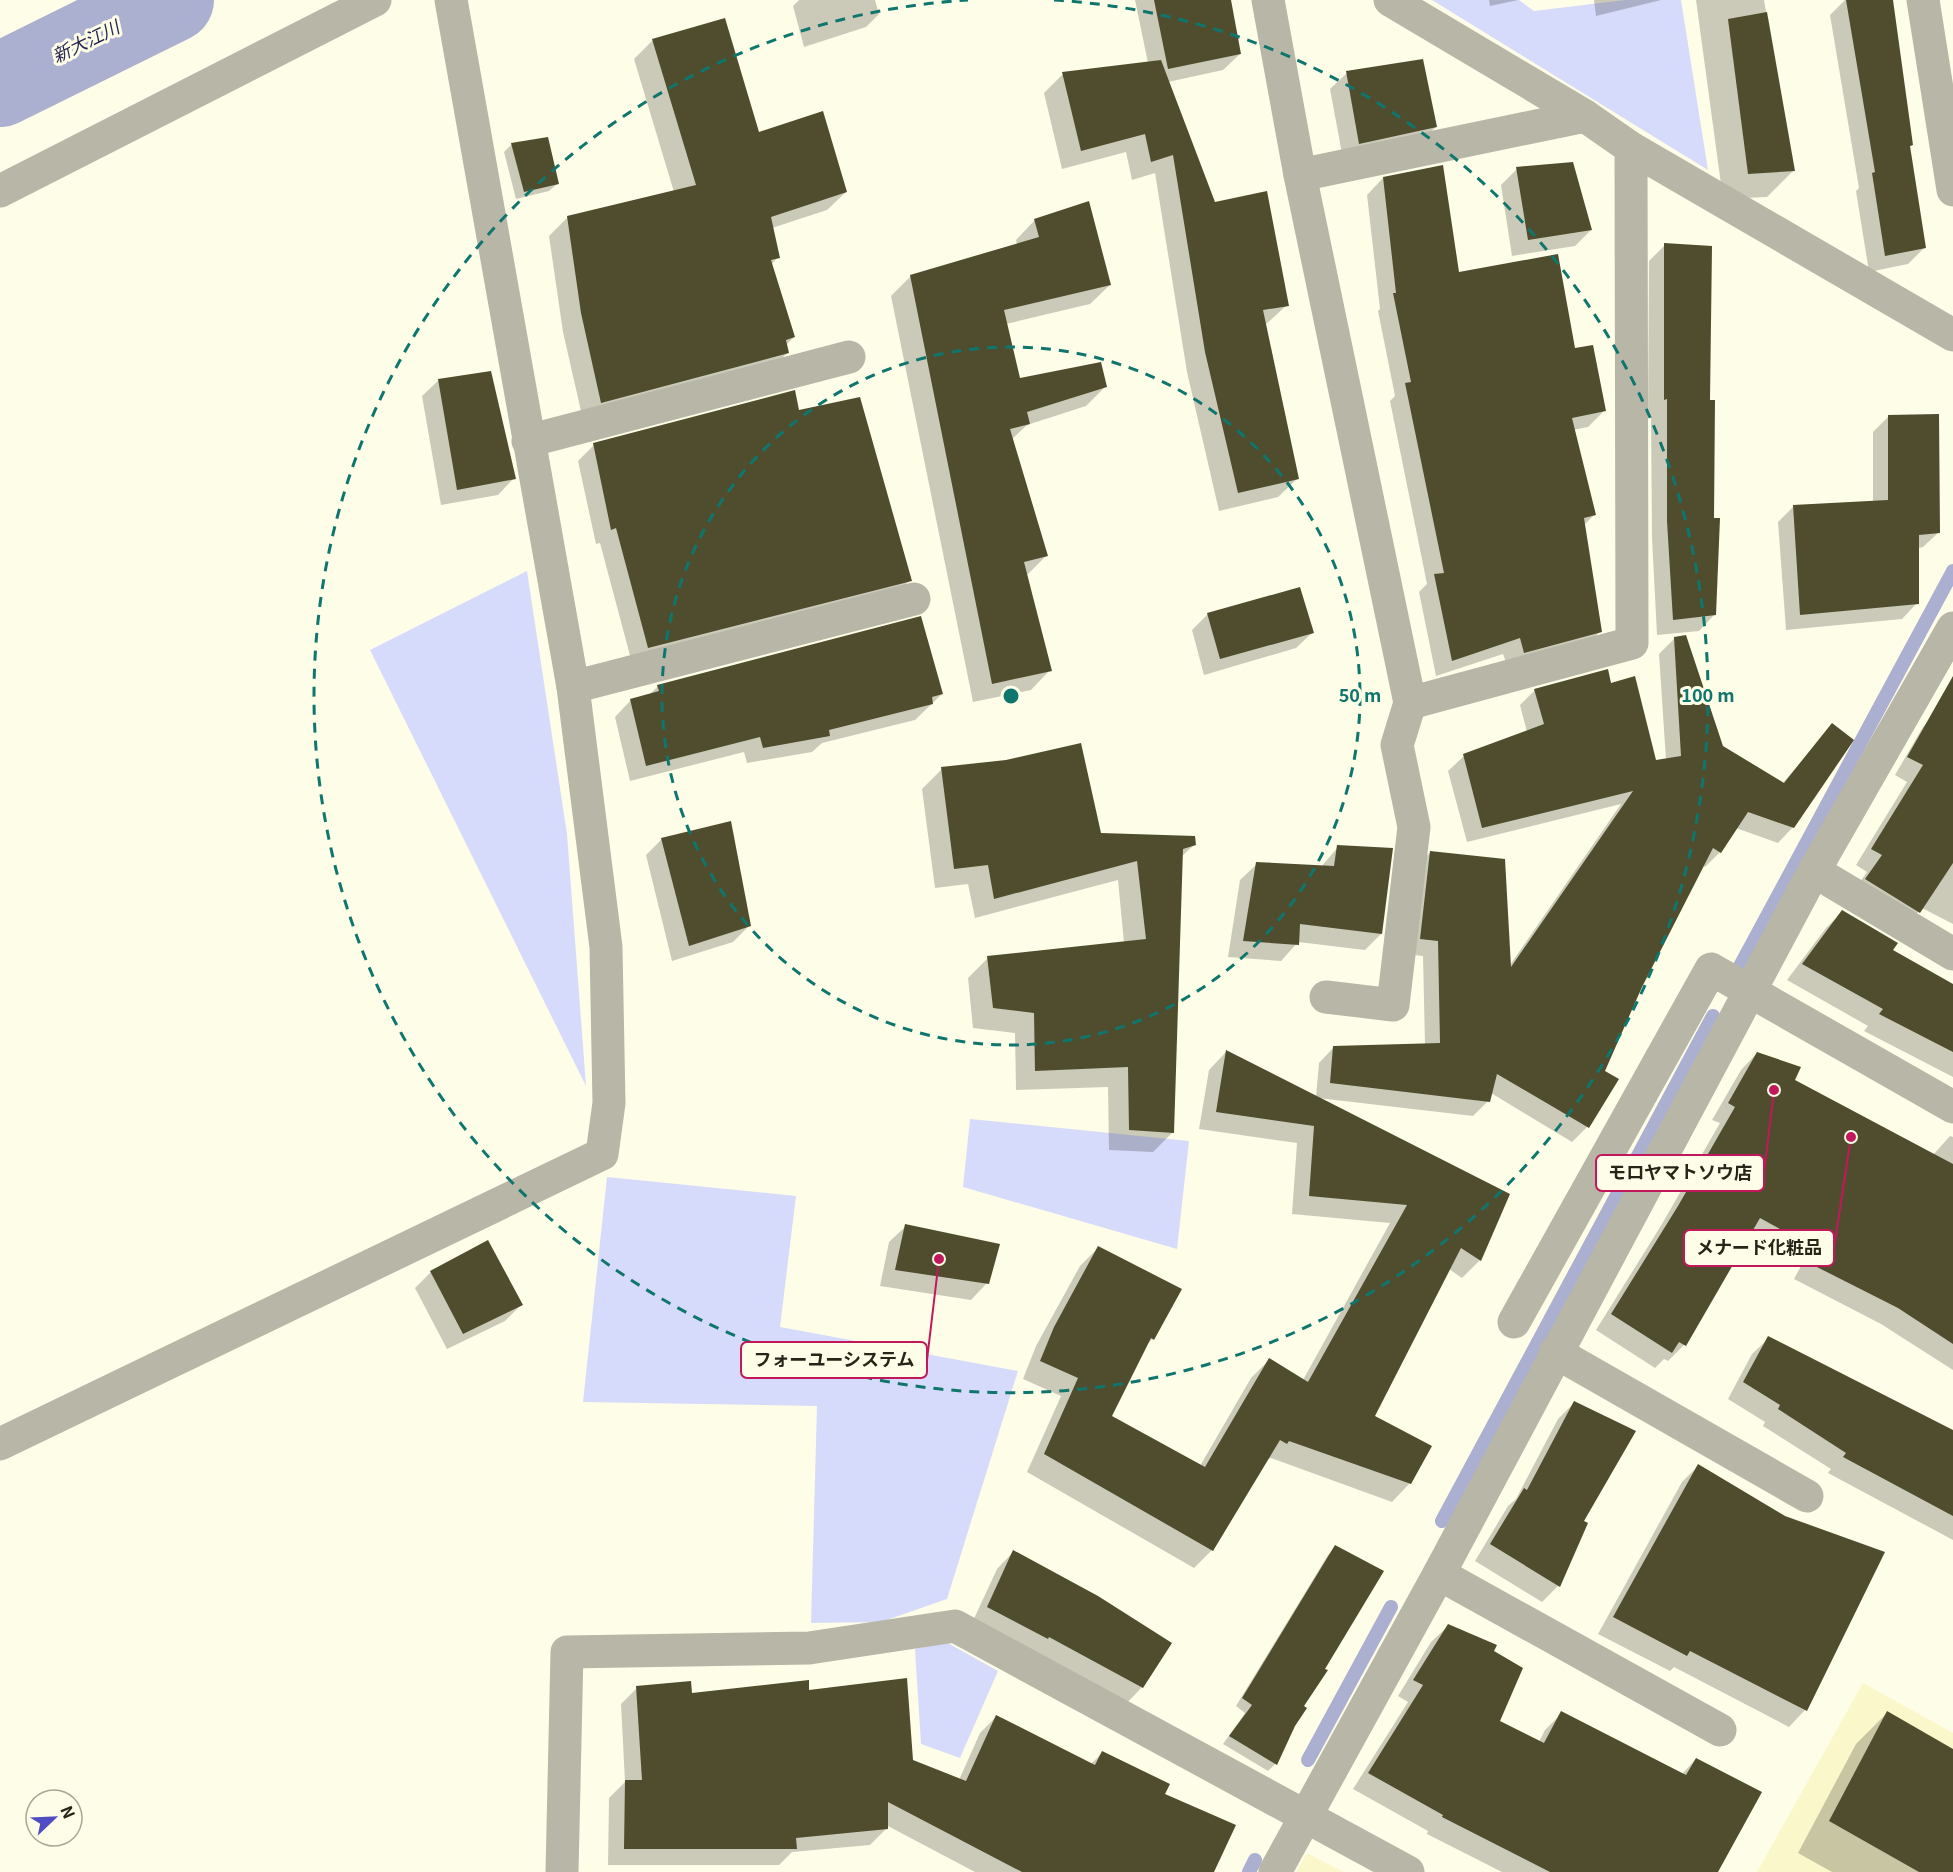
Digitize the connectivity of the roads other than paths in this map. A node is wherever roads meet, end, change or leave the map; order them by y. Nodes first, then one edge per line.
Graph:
1 (375, 0) edge
2 (451, 0) edge
3 (1268, 0) edge
4 (1390, 0) edge
5 (1923, 0) edge
6 (1585, 116) junction
7 (1631, 148) junction
8 (1300, 175) junction
9 (0, 190) edge
10 (1953, 190) edge
11 (1953, 336) edge
12 (849, 357) dead end
13 (528, 441) junction
14 (914, 598) dead end
15 (1953, 628) edge
16 (1945, 662) edge
17 (573, 687) junction
18 (1410, 703) junction
19 (1814, 871) junction
20 (1953, 954) edge
21 (1749, 993) junction
22 (1326, 997) dead end
23 (1953, 1107) edge
24 (1515, 1322) dead end
25 (1555, 1352) junction
26 (0, 1444) edge
27 (1807, 1496) dead end
28 (1439, 1574) junction
29 (1720, 1730) dead end
30 (1304, 1816) junction
31 (562, 1872) edge
32 (1275, 1872) edge
33 (1408, 1872) edge

1 - 9 street
2 - 13 street
3 - 8 street
4 - 6 street
5 - 10 street
6 - 7 street
6 - 8 street
7 - 11 street
7 - 18 street
8 - 18 street
12 - 13 street
13 - 17 street
14 - 17 street
15 - 16 street
16 - 19 street
17 - 26 street
18 - 22 street
19 - 20 street
19 - 21 street
21 - 23 street
21 - 24 street
21 - 25 street
25 - 27 street
25 - 28 street
28 - 29 street
28 - 30 street
30 - 31 street
30 - 32 street
30 - 33 street

